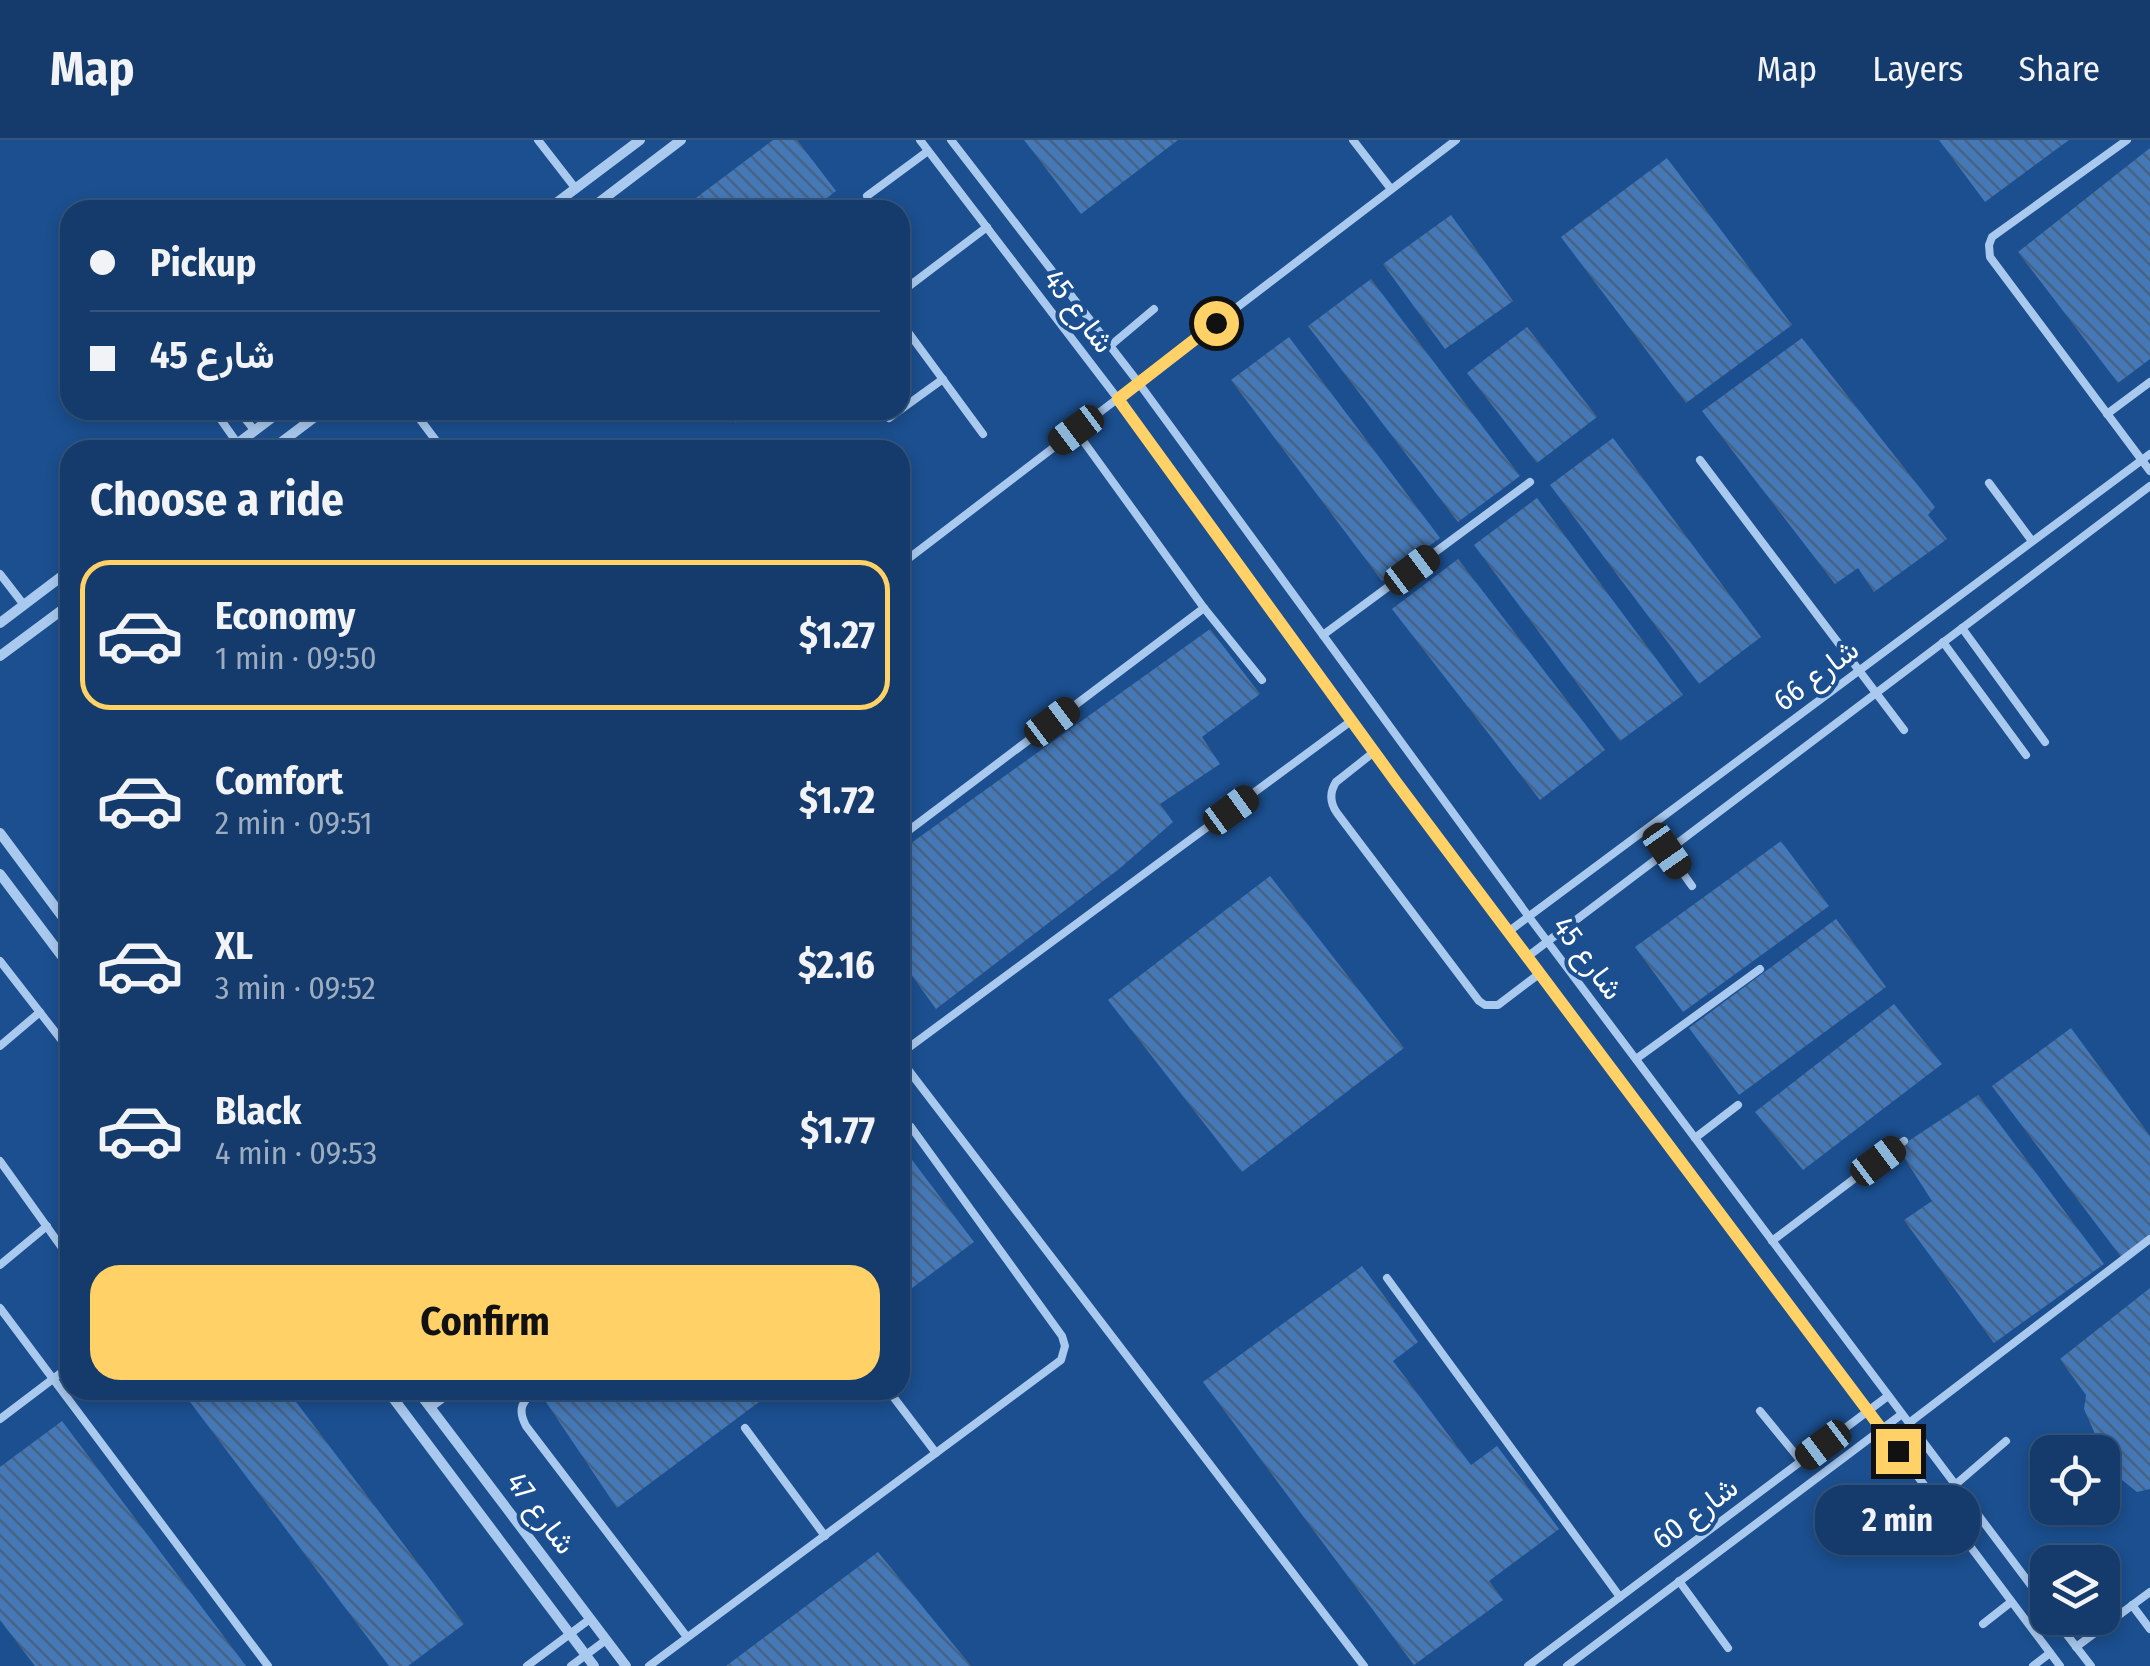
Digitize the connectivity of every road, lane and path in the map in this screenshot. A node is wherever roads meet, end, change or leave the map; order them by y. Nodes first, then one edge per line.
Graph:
1 (538, 140) edge
2 (640, 140) edge
3 (681, 140) edge
4 (920, 140) edge
5 (952, 140) edge
6 (1353, 140) edge
7 (1456, 140) edge
8 (2127, 140) edge
9 (928, 151) junction
10 (576, 188) junction
11 (1392, 190) junction
12 (868, 196) dead end
13 (560, 200) edge
14 (602, 200) edge
15 (988, 227) junction
16 (910, 286) edge
17 (1154, 309) dead end
18 (910, 334) edge
19 (1110, 346) junction
20 (943, 379) junction
21 (1138, 382) junction
22 (2150, 382) edge
23 (1118, 399) junction
24 (910, 403) edge
25 (2107, 414) junction
26 (246, 420) edge
27 (269, 420) edge
28 (311, 420) edge
29 (1076, 430) junction
30 (255, 431) junction
31 (983, 434) dead end
32 (243, 440) edge
33 (284, 440) edge
34 (2146, 457) edge
35 (1700, 460) dead end
36 (2150, 472) edge
37 (1530, 482) dead end
38 (1989, 484) dead end
39 (2150, 486) edge
40 (2032, 542) junction
41 (910, 557) edge
42 (0, 574) edge
43 (60, 578) edge
44 (24, 605) junction
45 (1204, 608) junction
46 (60, 611) edge
47 (0, 623) edge
48 (1962, 628) junction
49 (1323, 636) junction
50 (1944, 642) junction
51 (0, 656) edge
52 (1860, 670) junction
53 (1262, 680) dead end
54 (1877, 692) junction
55 (1351, 721) junction
56 (1904, 730) dead end
57 (2045, 742) dead end
58 (1374, 752) junction
59 (2026, 756) dead end
60 (910, 829) edge
61 (0, 834) edge
62 (1667, 851) junction
63 (0, 874) edge
64 (1692, 886) dead end
65 (60, 913) edge
66 (1529, 917) junction
67 (1508, 932) junction
68 (1547, 942) junction
69 (60, 955) edge
70 (1527, 957) junction
71 (0, 961) edge
72 (1760, 968) dead end
73 (1540, 974) junction
74 (40, 1012) junction
75 (60, 1038) edge
76 (0, 1046) edge
77 (910, 1050) edge
78 (1636, 1059) junction
79 (910, 1070) edge
80 (1738, 1105) dead end
81 (910, 1126) edge
82 (1695, 1138) junction
83 (1904, 1142) dead end
84 (0, 1161) edge
85 (46, 1226) junction
86 (2150, 1239) edge
87 (1772, 1241) junction
88 (60, 1245) edge
89 (0, 1265) edge
90 (1387, 1278) dead end
91 (0, 1308) edge
92 (60, 1373) edge
93 (53, 1378) junction
94 (60, 1387) edge
95 (1888, 1396) junction
96 (69, 1400) edge
97 (394, 1400) edge
98 (424, 1400) edge
99 (441, 1400) edge
100 (524, 1400) edge
101 (896, 1400) edge
102 (430, 1408) junction
103 (1760, 1411) dead end
104 (1868, 1411) junction
105 (1902, 1414) junction
106 (0, 1419) edge
107 (1908, 1423) junction
108 (746, 1428) dead end
109 (1882, 1429) junction
110 (2006, 1441) dead end
111 (936, 1454) junction
112 (1801, 1462) junction
113 (1955, 1485) junction
114 (1932, 1496) junction
115 (1899, 1521) dead end
116 (824, 1536) junction
117 (1679, 1582) junction
118 (2030, 1584) edge
119 (2150, 1592) edge
120 (1620, 1597) junction
121 (2012, 1602) junction
122 (2132, 1606) junction
123 (590, 1619) junction
124 (1983, 1624) dead end
125 (2150, 1629) edge
126 (570, 1634) junction
127 (2067, 1635) edge
128 (687, 1637) junction
129 (606, 1640) junction
130 (2076, 1647) junction
131 (1728, 1648) dead end
132 (2050, 1653) junction
133 (1583, 1654) junction
134 (586, 1655) junction
135 (268, 1666) edge
136 (528, 1666) edge
137 (571, 1666) edge
138 (594, 1666) edge
139 (626, 1666) edge
140 (649, 1666) edge
141 (1364, 1666) edge
142 (1528, 1666) edge
143 (1567, 1666) edge
144 (1592, 1666) edge
145 (2032, 1666) edge
146 (2060, 1666) edge
147 (2091, 1666) edge

1 - 10 lane
2 - 10 street
3 - 14 street
4 - 9 lane, شارع 45
5 - 19 lane, شارع 45
6 - 11 lane
7 - 11 lane
8 - 25 lane
9 - 12 lane
9 - 15 lane, شارع 45
10 - 13 street
11 - 21 lane
15 - 16 lane
15 - 23 lane, شارع 45
17 - 19 lane
18 - 20 lane
19 - 21 lane, شارع 45
20 - 24 lane
20 - 31 lane
21 - 23 lane
21 - 49 lane, شارع 45
22 - 25 lane
23 - 29 lane
23 - 55 lane, شارع 45
25 - 34 lane
26 - 30 lane
27 - 30 street
28 - 33 street
29 - 41 lane
29 - 45 lane
30 - 32 street
34 - 36 lane
34 - 40 lane, شارع 66
35 - 52 lane
37 - 49 lane
38 - 40 lane
39 - 48 lane, شارع 66
40 - 52 lane, شارع 66
42 - 44 lane
43 - 44 street
44 - 47 street
45 - 53 lane
45 - 60 lane
46 - 51 street
48 - 50 lane, شارع 66
48 - 57 lane
49 - 66 lane, شارع 45
50 - 54 lane, شارع 66
50 - 59 lane
52 - 54 lane
52 - 66 lane, شارع 66
54 - 56 lane
54 - 62 lane, شارع 66
55 - 58 lane, شارع 45
55 - 77 lane
58 - 67 lane, شارع 45
58 - 73 lane
61 - 65 street
62 - 64 lane
62 - 68 lane, شارع 66
63 - 69 street
66 - 67 lane, شارع 66
66 - 68 lane, شارع 45
67 - 70 lane, شارع 45
68 - 70 lane, شارع 66
68 - 78 lane, شارع 45
70 - 73 lane, شارع 45
71 - 74 lane
72 - 78 lane
73 - 104 lane, شارع 45
74 - 75 lane
74 - 76 lane
78 - 82 lane, شارع 45
79 - 141 lane
80 - 82 lane
81 - 111 lane
82 - 87 lane, شارع 45
83 - 87 lane
84 - 85 lane
85 - 88 lane
85 - 89 lane
86 - 107 lane
87 - 95 lane, شارع 45
90 - 120 lane
91 - 93 lane
92 - 93 lane
93 - 94 lane
93 - 106 lane
95 - 104 lane, شارع 60
95 - 105 lane, شارع 45
96 - 135 lane
97 - 126 street, شارع 47
98 - 102 street, شارع 47
99 - 102 lane
100 - 128 lane
101 - 111 lane
102 - 123 street, شارع 47
103 - 112 lane
104 - 109 lane, شارع 45
104 - 112 lane, شارع 60
105 - 107 lane, شارع 45
105 - 109 lane, شارع 60
107 - 113 lane, شارع 45
108 - 116 lane
109 - 114 lane, شارع 45
109 - 117 lane, شارع 60
110 - 113 lane
111 - 116 lane
112 - 120 lane, شارع 60
113 - 118 lane, شارع 45
114 - 115 lane
114 - 121 lane, شارع 45
116 - 128 lane
117 - 131 lane
117 - 133 lane, شارع 60
119 - 122 lane
120 - 142 lane, شارع 60
121 - 124 lane
121 - 132 lane, شارع 45
122 - 125 lane
122 - 130 lane
123 - 126 lane
123 - 129 street, شارع 47
126 - 134 street, شارع 47
126 - 136 lane
127 - 130 lane
128 - 140 lane
129 - 134 lane
129 - 139 street, شارع 47
130 - 147 lane
132 - 145 lane
132 - 146 lane, شارع 45
133 - 143 lane, شارع 60
133 - 144 lane
134 - 137 lane
134 - 138 street, شارع 47

